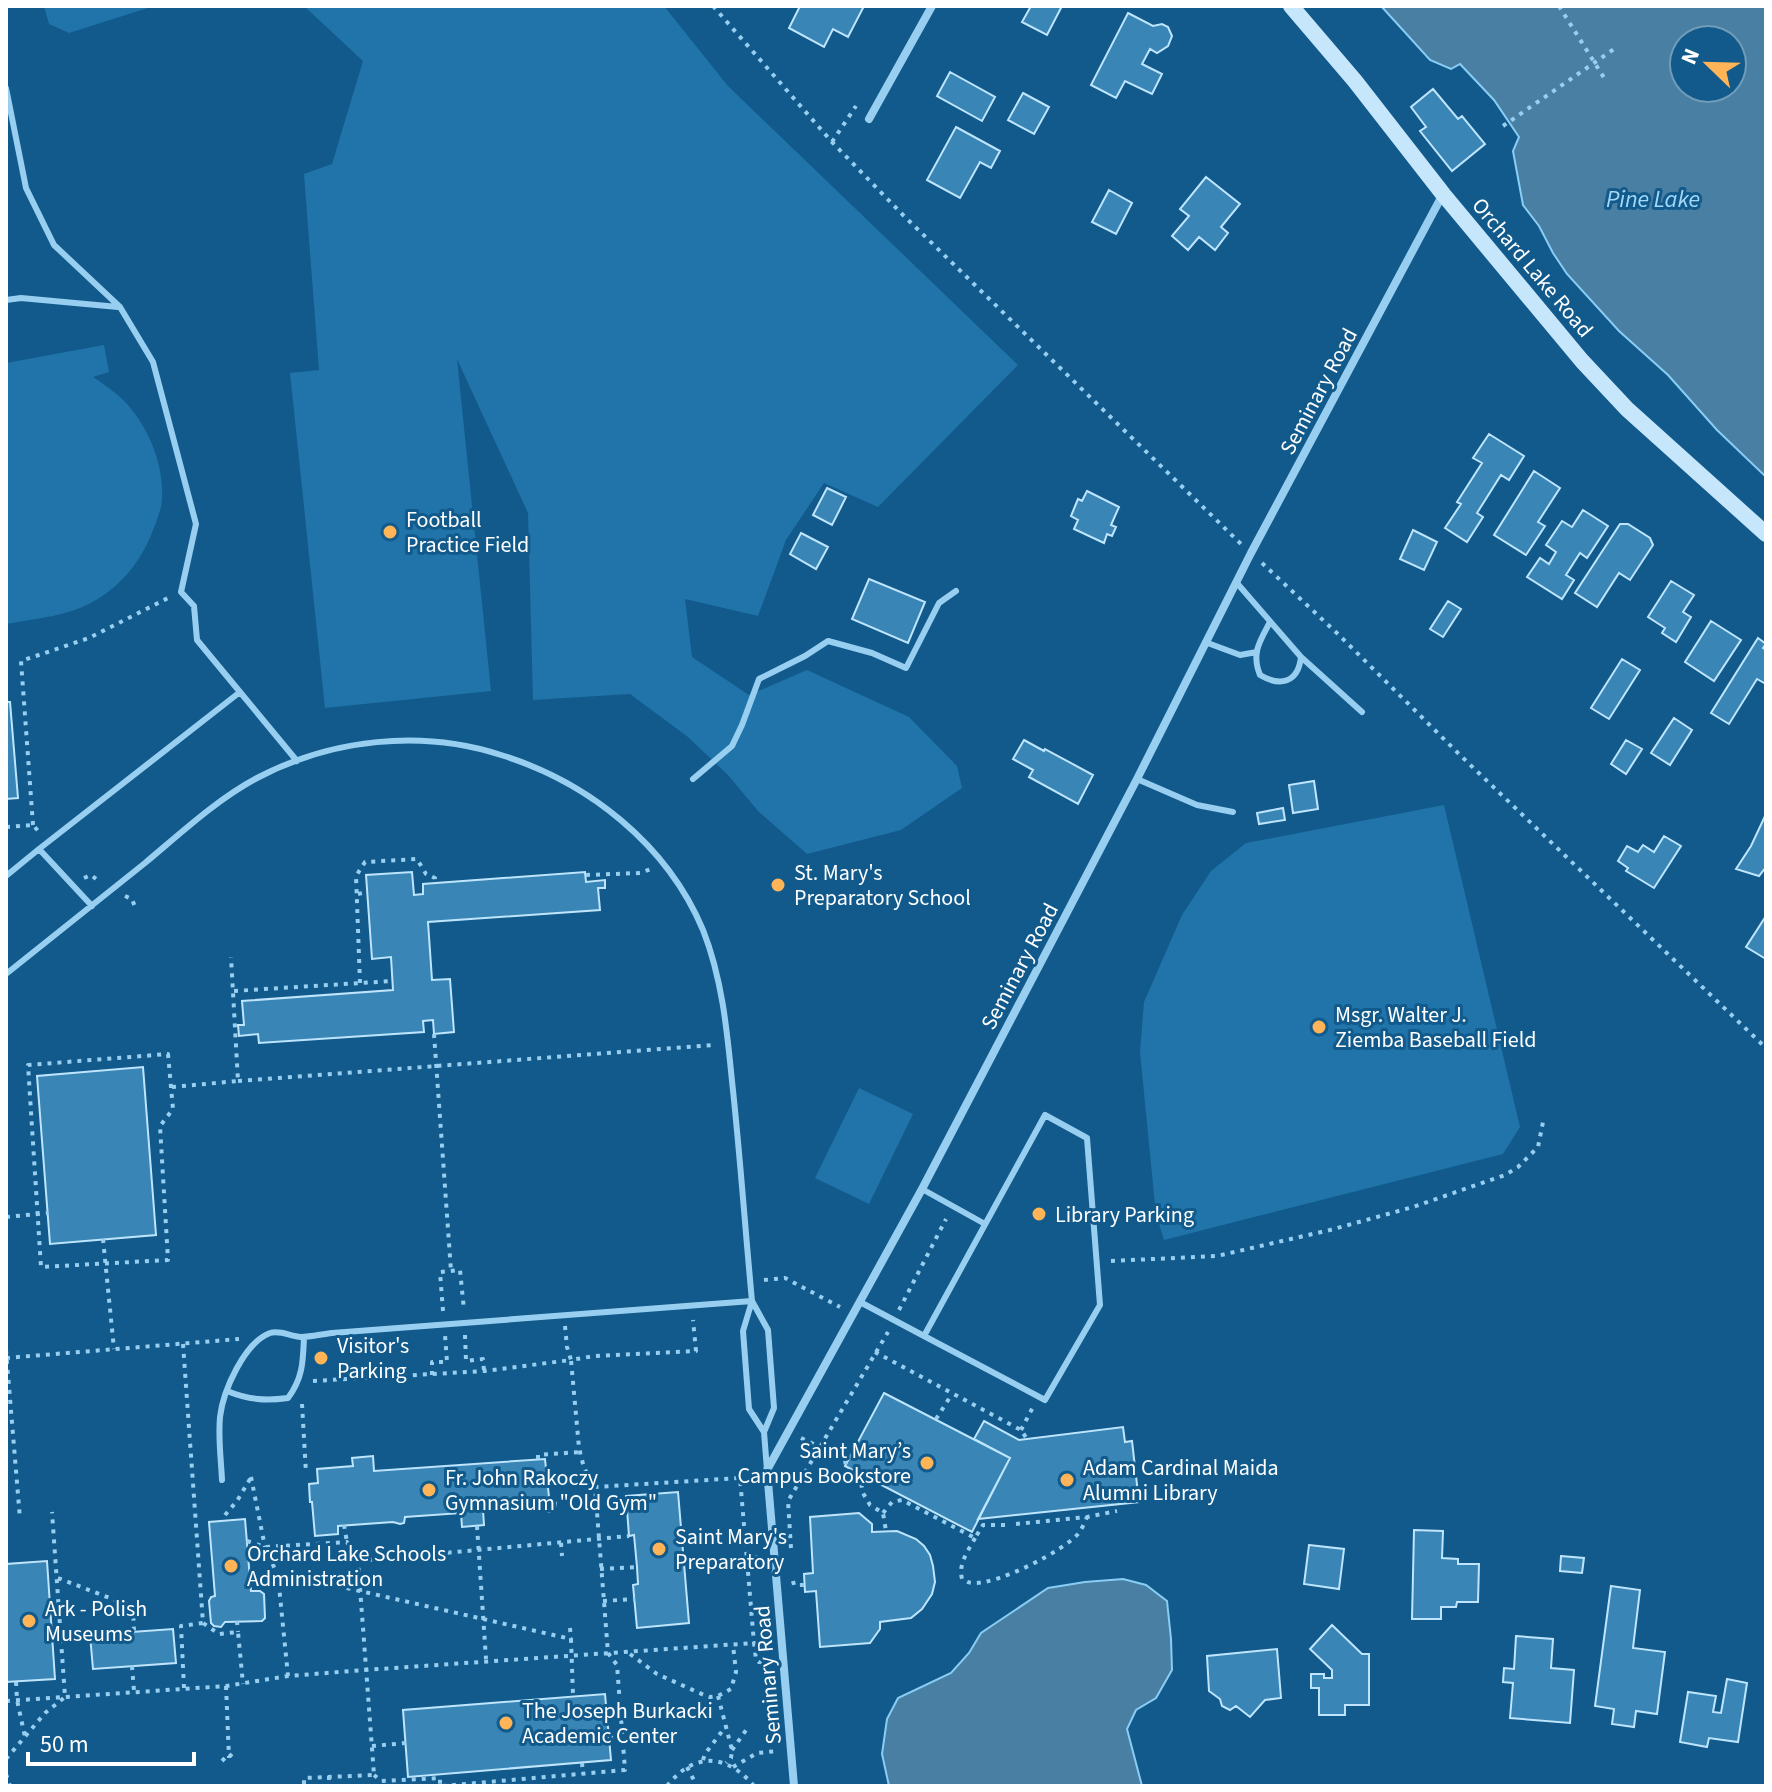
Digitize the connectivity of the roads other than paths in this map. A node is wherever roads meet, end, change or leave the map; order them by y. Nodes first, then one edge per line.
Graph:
1 (932, 6) edge
2 (1291, 6) edge
3 (6, 88) edge
4 (869, 119) dead end
5 (1443, 194) junction
6 (6, 300) edge
7 (120, 307) junction
8 (1766, 534) edge
9 (1236, 582) junction
10 (956, 591) dead end
11 (1270, 622) junction
12 (1205, 642) junction
13 (1257, 652) junction
14 (1301, 657) junction
15 (240, 692) junction
16 (1362, 712) dead end
17 (297, 761) junction
18 (693, 779) dead end
19 (1137, 779) junction
20 (1233, 812) dead end
21 (39, 849) junction
22 (6, 876) edge
23 (92, 906) junction
24 (6, 974) edge
25 (922, 1189) junction
26 (985, 1224) junction
27 (752, 1301) junction
28 (860, 1302) junction
29 (924, 1336) junction
30 (304, 1337) junction
31 (227, 1391) junction
32 (764, 1432) junction
33 (767, 1470) junction
34 (222, 1480) dead end
35 (794, 1786) edge

1 - 4 street
2 - 5 main road, Orchard Lake Road
3 - 7 lane
5 - 8 main road, Orchard Lake Road
5 - 9 street, Seminary Road
6 - 7 lane
7 - 15 lane
9 - 11 lane
9 - 12 street, Seminary Road
10 - 18 lane
11 - 13 lane
11 - 14 lane
12 - 13 lane
12 - 19 street, Seminary Road
13 - 14 lane
14 - 16 lane
15 - 17 lane
15 - 21 lane
17 - 23 lane
17 - 27 lane
19 - 20 lane
19 - 25 street, Seminary Road
21 - 22 lane
21 - 23 lane
23 - 24 lane
25 - 26 lane
25 - 28 street, Seminary Road
26 - 29 lane
26 - 29 lane
27 - 30 lane
27 - 32 lane
27 - 32 lane
28 - 29 lane
28 - 33 street, Seminary Road
30 - 31 lane
30 - 31 lane
31 - 34 lane
32 - 33 lane
33 - 35 street, Seminary Road

